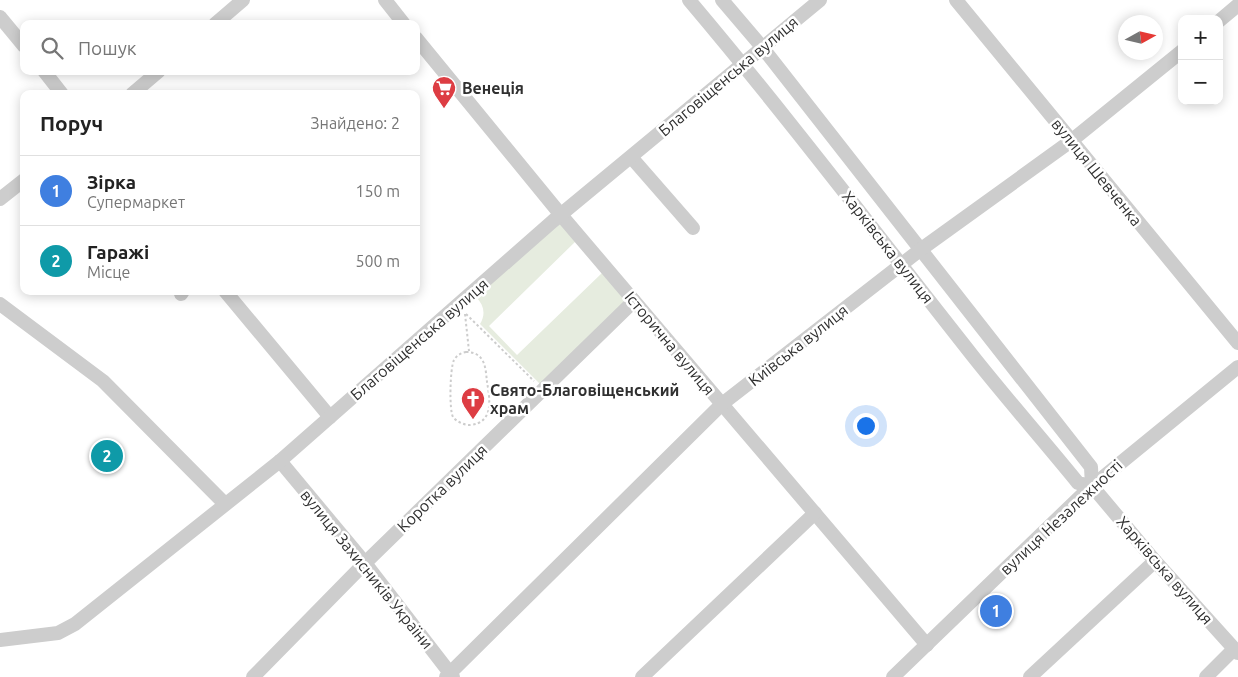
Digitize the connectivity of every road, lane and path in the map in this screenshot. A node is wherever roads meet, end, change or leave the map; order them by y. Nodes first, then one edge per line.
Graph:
1 (242, 0) edge
2 (385, 0) edge
3 (689, 0) edge
4 (722, 0) edge
5 (820, 0) edge
6 (956, 0) edge
7 (1238, 5) edge
8 (0, 17) edge
9 (1223, 18) edge
10 (219, 20) edge
11 (401, 20) edge
12 (20, 41) edge
13 (420, 43) edge
14 (762, 47) junction
15 (1178, 54) edge
16 (743, 64) junction
17 (47, 75) edge
18 (153, 75) edge
19 (59, 90) edge
20 (137, 90) edge
21 (1071, 141) junction
22 (631, 157) junction
23 (20, 183) edge
24 (0, 199) edge
25 (561, 215) junction
26 (693, 228) dead end
27 (920, 250) junction
28 (903, 265) junction
29 (228, 295) edge
30 (634, 301) junction
31 (0, 304) edge
32 (1238, 343) edge
33 (469, 352) junction
34 (1238, 367) edge
35 (542, 390) junction
36 (722, 404) junction
37 (330, 417) junction
38 (280, 461) junction
39 (1092, 486) junction
40 (225, 504) junction
41 (815, 513) junction
42 (1155, 561) junction
43 (365, 563) junction
44 (0, 640) edge
45 (927, 645) junction
46 (1236, 651) edge
47 (450, 676) edge
48 (253, 677) edge
49 (642, 677) edge
50 (893, 677) edge
51 (1030, 677) edge
52 (1206, 677) edge

1 - 10 street
2 - 11 street
3 - 16 street, Харківська вулиця
4 - 14 street, Харківська вулиця
5 - 14 street, Благовіщенська вулиця
6 - 21 street, вулиця Шевченка
7 - 9 street
8 - 12 street
13 - 25 street, Історична вулиця
14 - 16 street, Благовіщенська вулиця
14 - 27 street, Харківська вулиця
15 - 21 street, Київська вулиця
16 - 22 street, Благовіщенська вулиця
16 - 28 street, Харківська вулиця
17 - 19 street
18 - 20 street
21 - 27 street, Київська вулиця
21 - 32 street, вулиця Шевченка
22 - 25 street, Благовіщенська вулиця
22 - 26 street
23 - 24 street
25 - 30 street, Історична вулиця
25 - 37 street, Благовіщенська вулиця
27 - 28 street, Київська вулиця
27 - 39 street, Харківська вулиця
28 - 36 street, Київська вулиця
28 - 39 street, Харківська вулиця
29 - 37 street
30 - 35 street, Коротка вулиця
30 - 36 street, Історична вулиця
31 - 40 street
33 - 33 path
33 - 35 path
34 - 39 street, вулиця Незалежності
35 - 43 street, Коротка вулиця
36 - 41 street, Історична вулиця
36 - 47 street, Київська вулиця
37 - 38 street, Благовіщенська вулиця
38 - 40 street, Благовіщенська вулиця
38 - 43 street, вулиця Захисників України
39 - 42 street, Харківська вулиця
39 - 45 street, вулиця Незалежності
40 - 44 street, Благовіщенська вулиця
41 - 45 street, Історична вулиця
41 - 49 street
42 - 46 street, Харківська вулиця
42 - 51 street
43 - 47 street, вулиця Захисників України
43 - 48 street, Коротка вулиця
45 - 50 street, вулиця Незалежності
46 - 52 street

